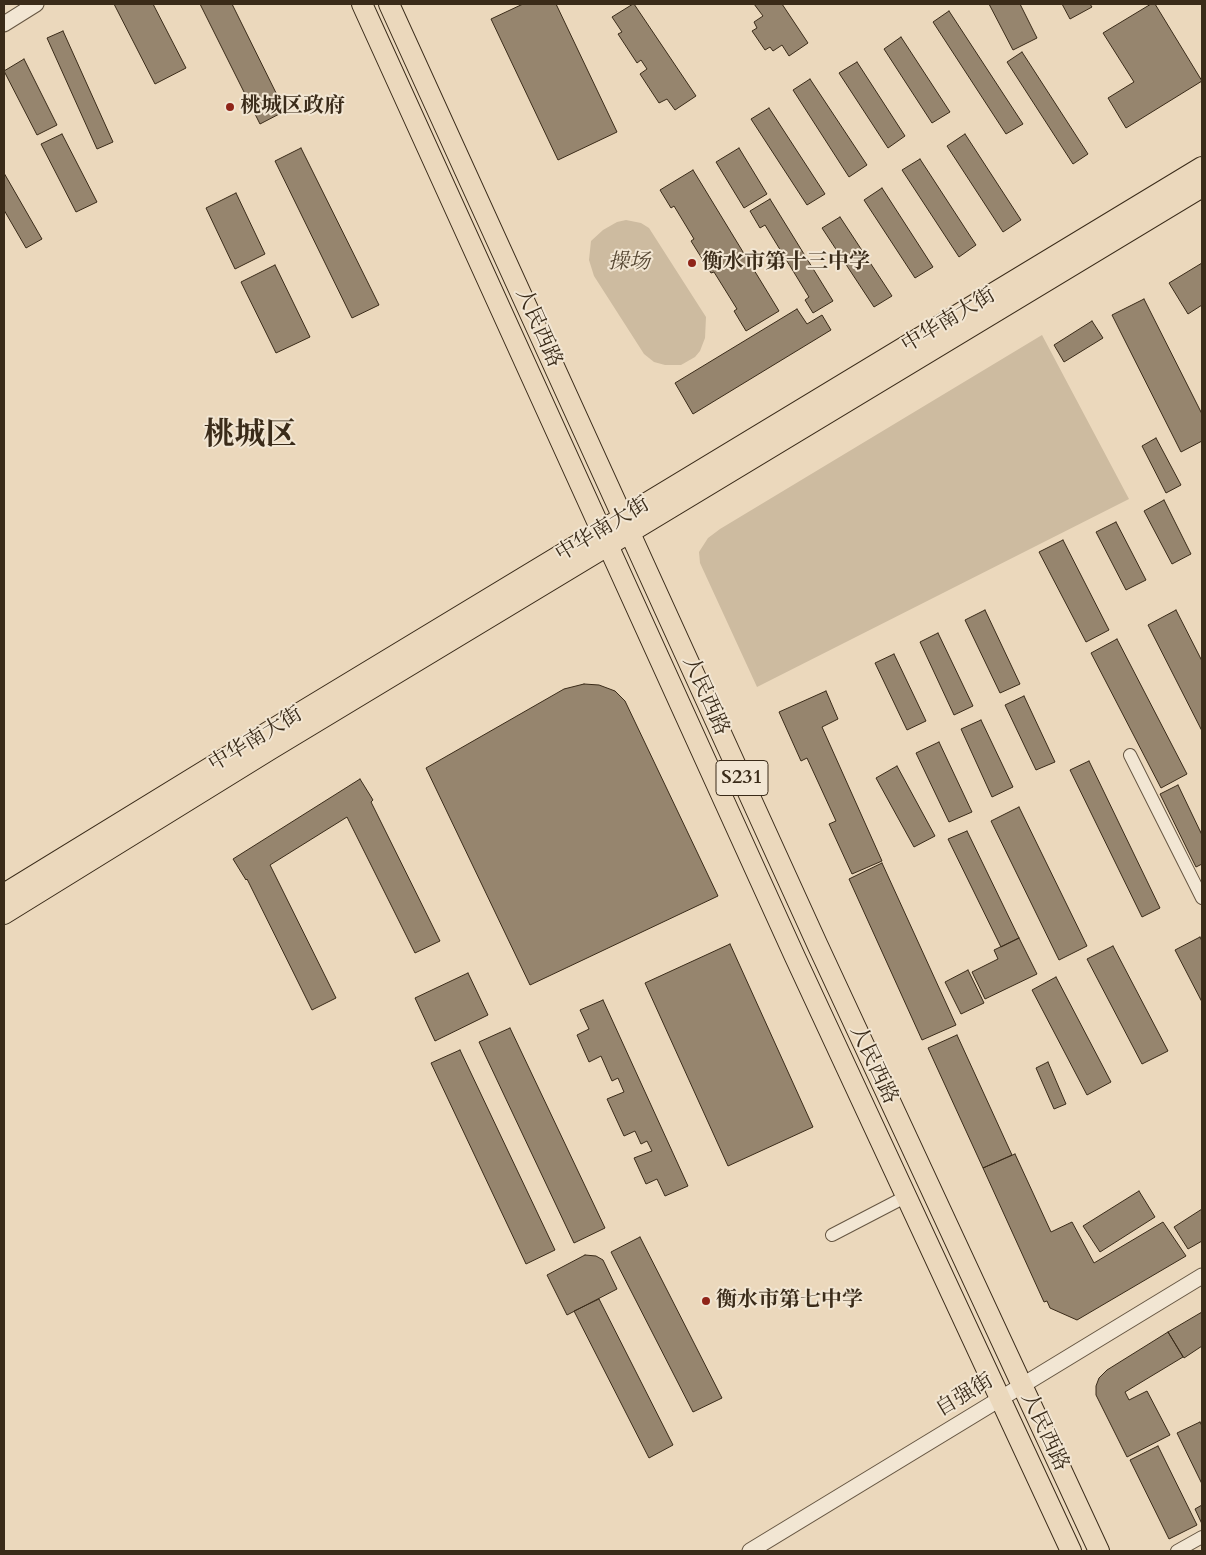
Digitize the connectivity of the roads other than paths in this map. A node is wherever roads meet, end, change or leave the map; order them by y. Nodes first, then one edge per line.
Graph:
1 (36, 4) edge
2 (362, 4) edge
3 (389, 4) edge
4 (4, 24) edge
5 (1202, 167) edge
6 (1202, 187) edge
7 (627, 525) junction
8 (606, 538) junction
9 (1130, 755) dead end
10 (4, 894) edge
11 (1202, 898) edge
12 (4, 914) edge
13 (907, 1196) junction
14 (832, 1235) dead end
15 (1202, 1276) edge
16 (1022, 1386) junction
17 (1001, 1399) junction
18 (1202, 1537) edge
19 (750, 1551) edge
20 (1071, 1551) edge
21 (1099, 1551) edge
22 (1176, 1551) edge

1 - 4 street
2 - 8 main road, 人民西路 / S231
3 - 7 main road, 人民西路 / S231
5 - 7 main road, 中华南大街
6 - 7 main road, 中华南大街
7 - 8 main road, 中华南大街
7 - 16 main road, 人民西路 / S231
8 - 10 main road, 中华南大街
8 - 12 main road, 中华南大街
8 - 13 main road, 人民西路 / S231
9 - 11 street
13 - 14 street
13 - 17 main road, 人民西路 / S231
15 - 16 street, 自强街
16 - 17 street, 自强街
16 - 21 main road, 人民西路 / S231
17 - 19 street, 自强街
17 - 20 main road, 人民西路 / S231
18 - 22 street

